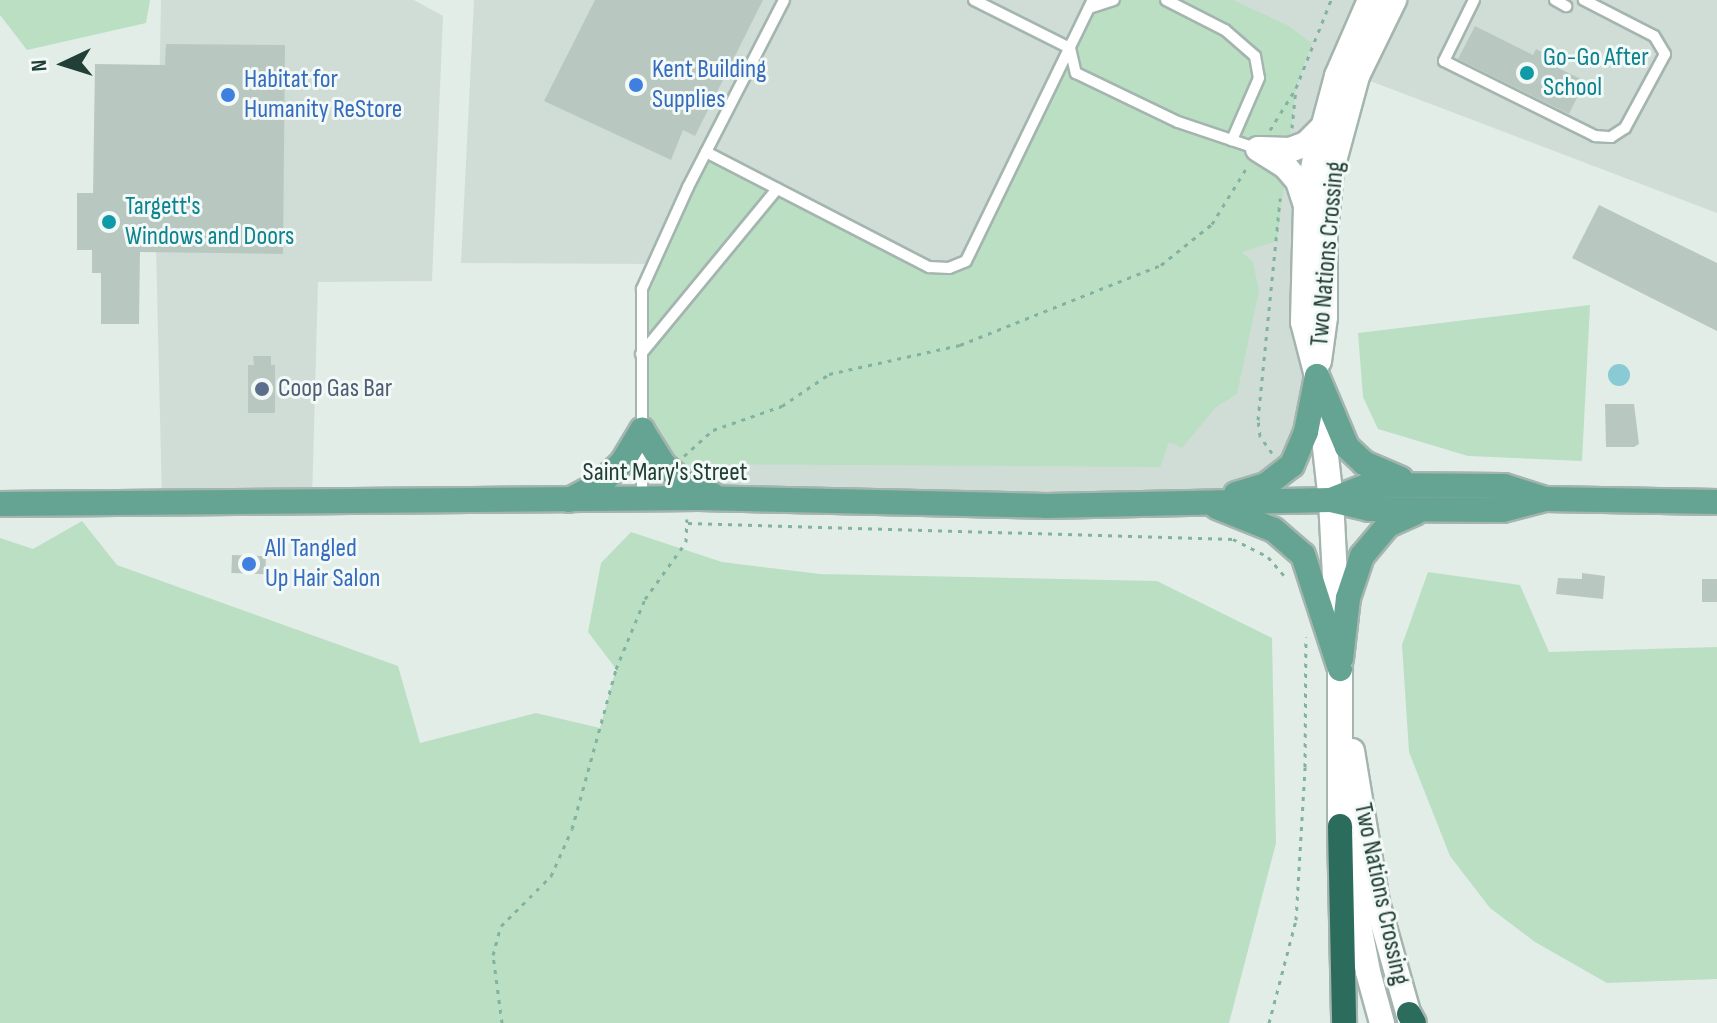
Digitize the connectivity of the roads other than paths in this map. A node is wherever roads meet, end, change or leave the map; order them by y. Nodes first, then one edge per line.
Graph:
1 (784, 0) edge
2 (974, 0) edge
3 (1114, 0) edge
4 (1166, 0) edge
5 (1370, 0) edge
6 (1394, 0) edge
7 (1474, 0) edge
8 (1555, 0) edge
9 (1584, 0) edge
10 (1091, 4) edge
11 (1566, 6) dead end
12 (1070, 48) junction
13 (1322, 128) junction
14 (1232, 140) junction
15 (1258, 149) junction
16 (706, 152) junction
17 (777, 189) junction
18 (1306, 206) junction
19 (641, 355) junction
20 (1317, 376) junction
21 (642, 430) junction
22 (1422, 498) junction
23 (727, 500) junction
24 (1331, 500) junction
25 (567, 501) junction
26 (642, 501) junction
27 (1717, 502) edge
28 (1207, 503) junction
29 (0, 504) edge
30 (1340, 669) junction
31 (1340, 826) junction
32 (1411, 1020) edge
33 (1344, 1023) edge
34 (1382, 1023) edge

1 - 16 lane
2 - 12 lane
3 - 10 lane
4 - 14 lane
5 - 13 main road, Two Nations Crossing
6 - 20 main road, Two Nations Crossing
7 - 9 lane
8 - 11 lane
10 - 12 lane
12 - 14 lane
12 - 17 lane
13 - 15 main road
13 - 18 main road, Two Nations Crossing
14 - 15 lane
15 - 18 main road
16 - 17 lane
16 - 19 lane
17 - 19 lane
18 - 20 main road, Two Nations Crossing
19 - 21 lane
20 - 22 main road
20 - 24 main road, Two Nations Crossing
20 - 28 main road
21 - 23 main road
21 - 25 main road
21 - 26 lane
22 - 24 main road, Saint Mary's Street
22 - 27 main road, Saint Mary's Street
22 - 30 main road
23 - 26 main road, Saint Mary's Street
23 - 28 main road, Saint Mary's Street
24 - 28 main road, Saint Mary's Street
24 - 30 main road, Two Nations Crossing
25 - 26 main road, Saint Mary's Street
25 - 29 main road, Saint Mary's Street
28 - 30 main road
30 - 31 main road, Two Nations Crossing
30 - 32 main road, Two Nations Crossing
31 - 33 highway
31 - 34 main road, Two Nations Crossing

